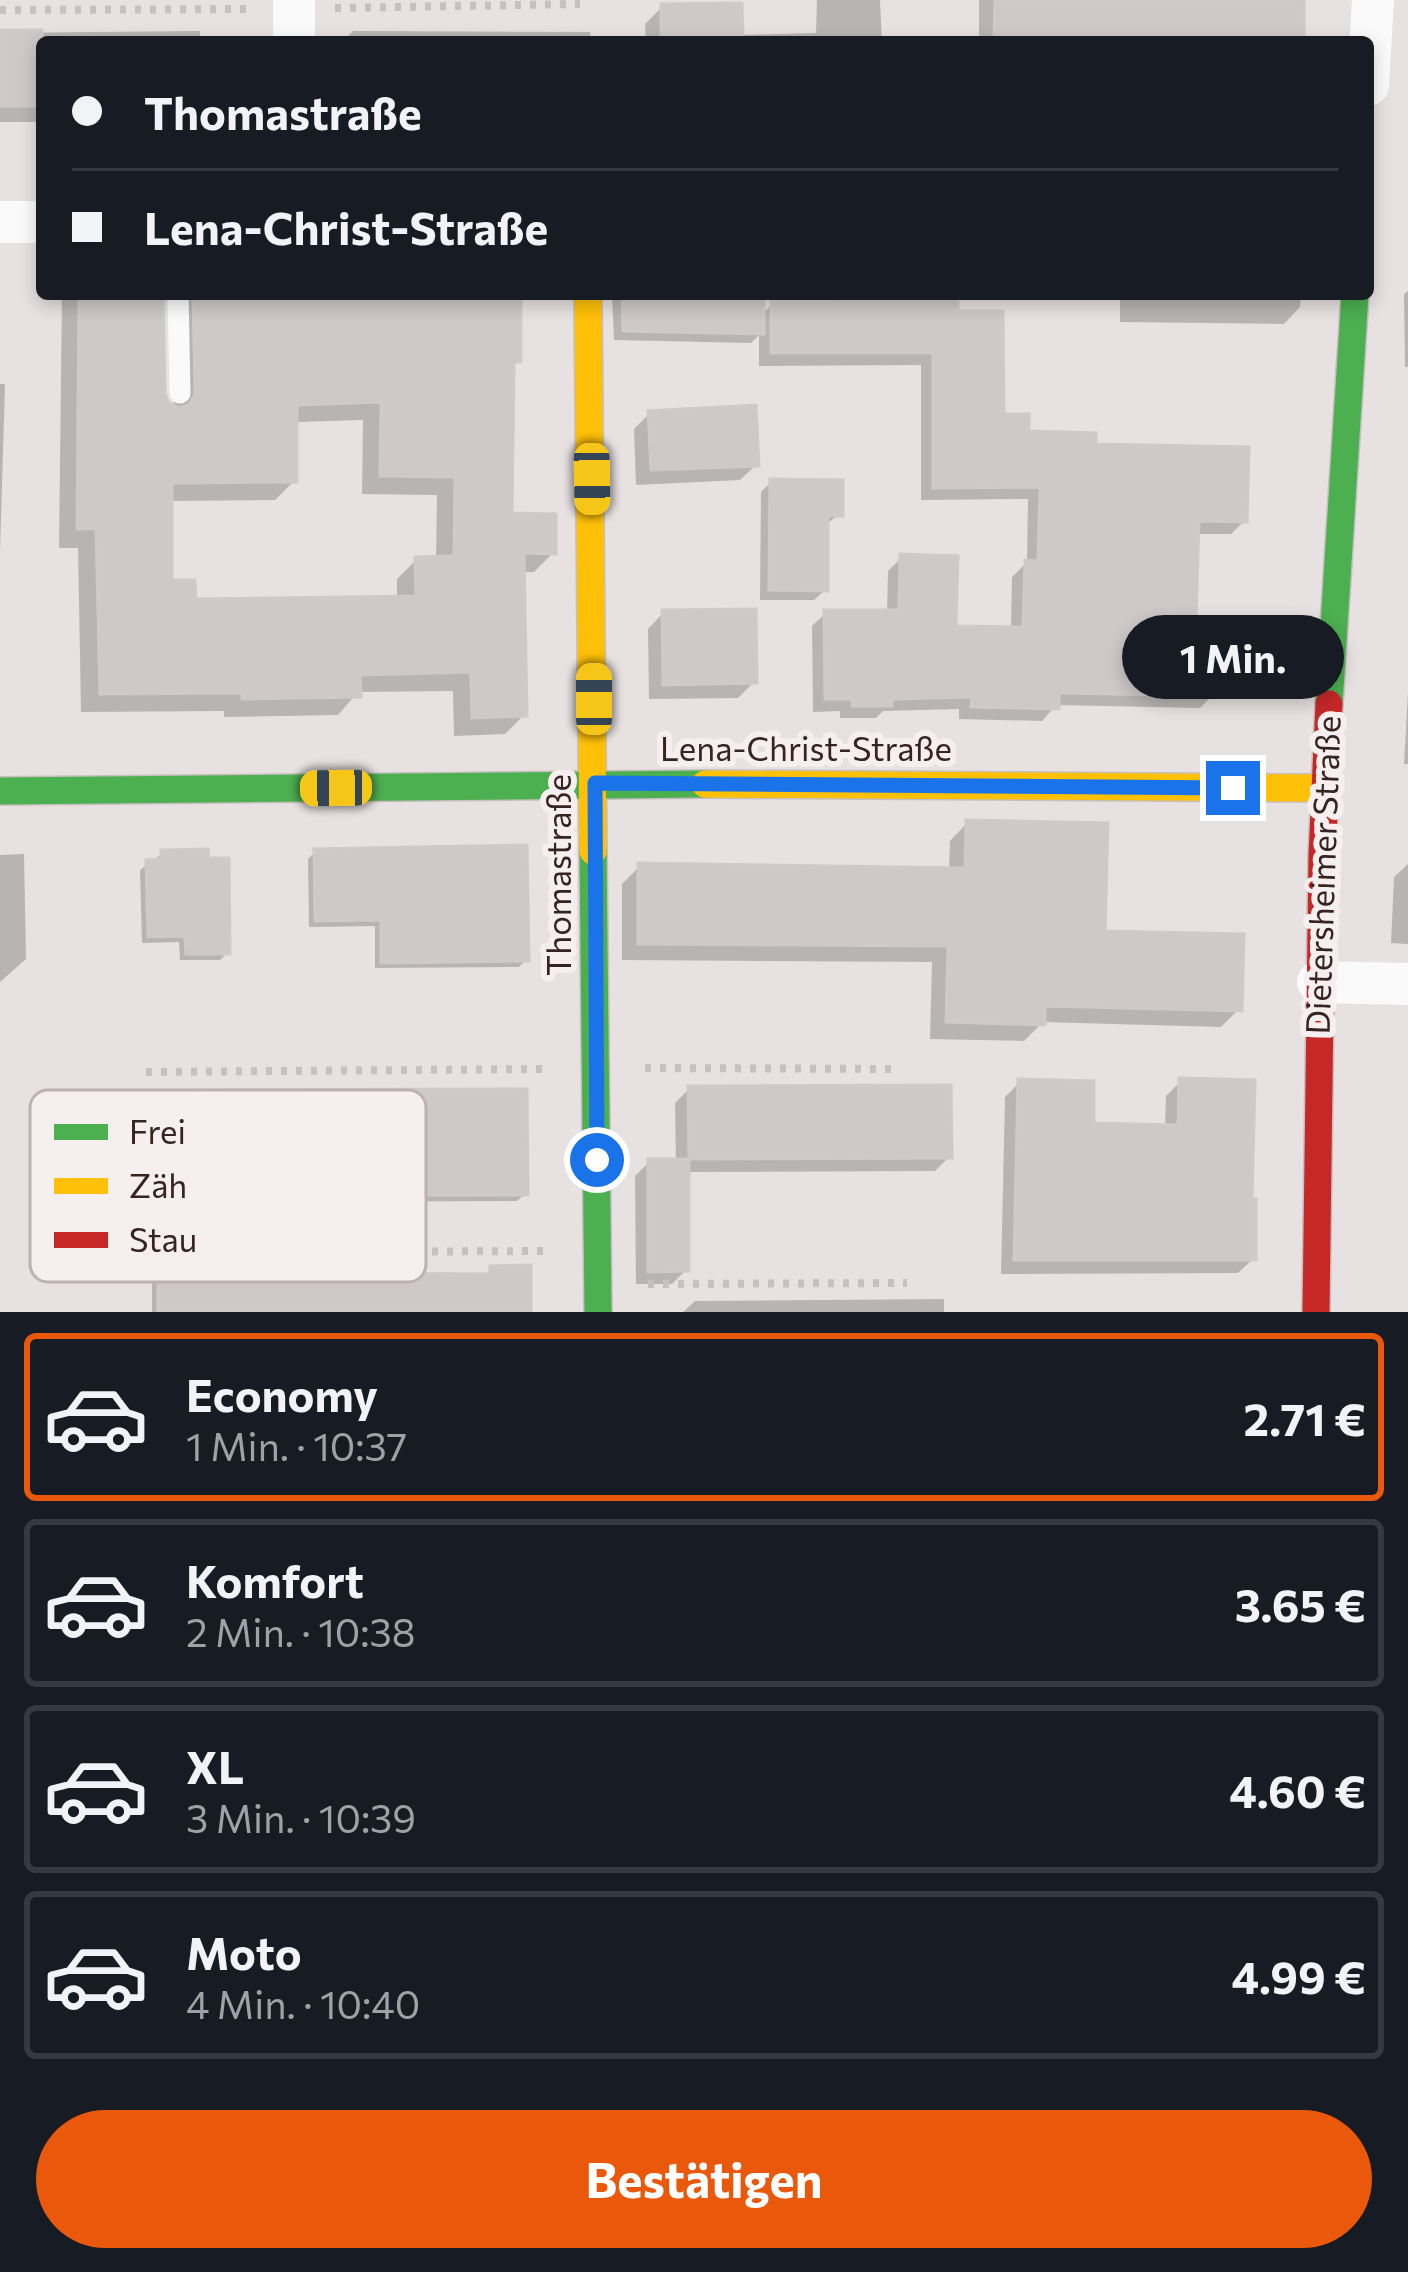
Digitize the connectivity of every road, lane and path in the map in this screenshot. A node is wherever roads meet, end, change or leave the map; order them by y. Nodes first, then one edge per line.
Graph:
1 (294, 0) edge
2 (1373, 0) edge
3 (294, 36) edge
4 (1371, 36) edge
5 (0, 222) edge
6 (36, 222) edge
7 (178, 300) edge
8 (588, 300) edge
9 (1355, 300) edge
10 (179, 393) dead end
11 (595, 783) junction
12 (1324, 788) junction
13 (0, 791) edge
14 (1318, 982) junction
15 (1408, 984) edge
16 (597, 1068) junction
17 (897, 1069) dead end
18 (146, 1072) dead end
19 (598, 1251) junction
20 (426, 1252) edge
21 (907, 1283) dead end
22 (598, 1298) edge
23 (1316, 1312) edge

1 - 3 street
2 - 4 street
5 - 6 street
7 - 10 lane
8 - 11 street, Thomastraße
9 - 12 street, Dietersheimer Straße
11 - 12 street, Lena-Christ-Straße
11 - 13 street, Lena-Christ-Straße
11 - 16 street, Thomastraße
12 - 14 street, Dietersheimer Straße
14 - 15 street
14 - 23 street, Dietersheimer Straße
16 - 17 path
16 - 18 path
16 - 19 street, Thomastraße
19 - 20 path
19 - 22 street, Thomastraße
21 - 22 path

